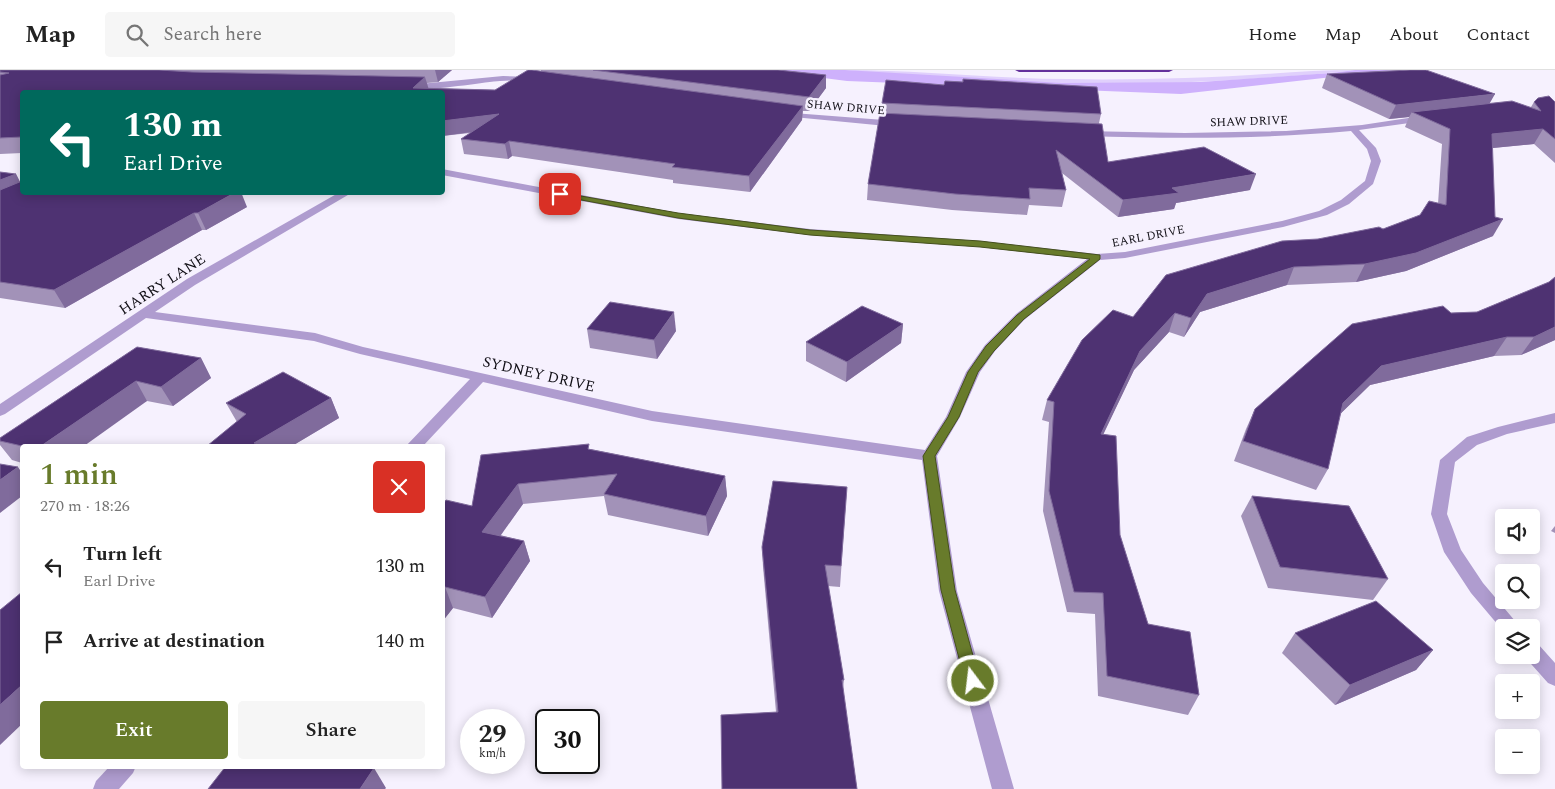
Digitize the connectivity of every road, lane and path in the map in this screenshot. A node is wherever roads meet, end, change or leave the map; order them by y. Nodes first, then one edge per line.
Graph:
1 (1020, 70) edge
2 (1169, 70) edge
3 (543, 80) edge
4 (396, 87) edge
5 (771, 112) edge
6 (1440, 117) edge
7 (904, 124) edge
8 (1353, 128) junction
9 (1072, 132) edge
10 (445, 173) edge
11 (343, 195) edge
12 (1097, 257) junction
13 (144, 314) junction
14 (480, 377) junction
15 (0, 411) edge
16 (1555, 418) edge
17 (416, 444) edge
18 (929, 456) junction
19 (1504, 619) edge
20 (1540, 660) edge
21 (1555, 678) edge
22 (122, 769) edge
23 (104, 789) edge
24 (1003, 789) edge

1 - 2 highway
3 - 4 street
5 - 7 street, SHAW DRIVE
6 - 8 street, SHAW DRIVE
8 - 9 street, SHAW DRIVE
8 - 12 street, EARL DRIVE
10 - 12 street, EARL DRIVE
11 - 13 street, HARRY LANE
12 - 18 street
13 - 14 street, SYDNEY DRIVE
13 - 15 street, HARRY LANE
14 - 17 street
14 - 18 street, SYDNEY DRIVE
16 - 19 street
18 - 24 street
20 - 21 street
22 - 23 street

